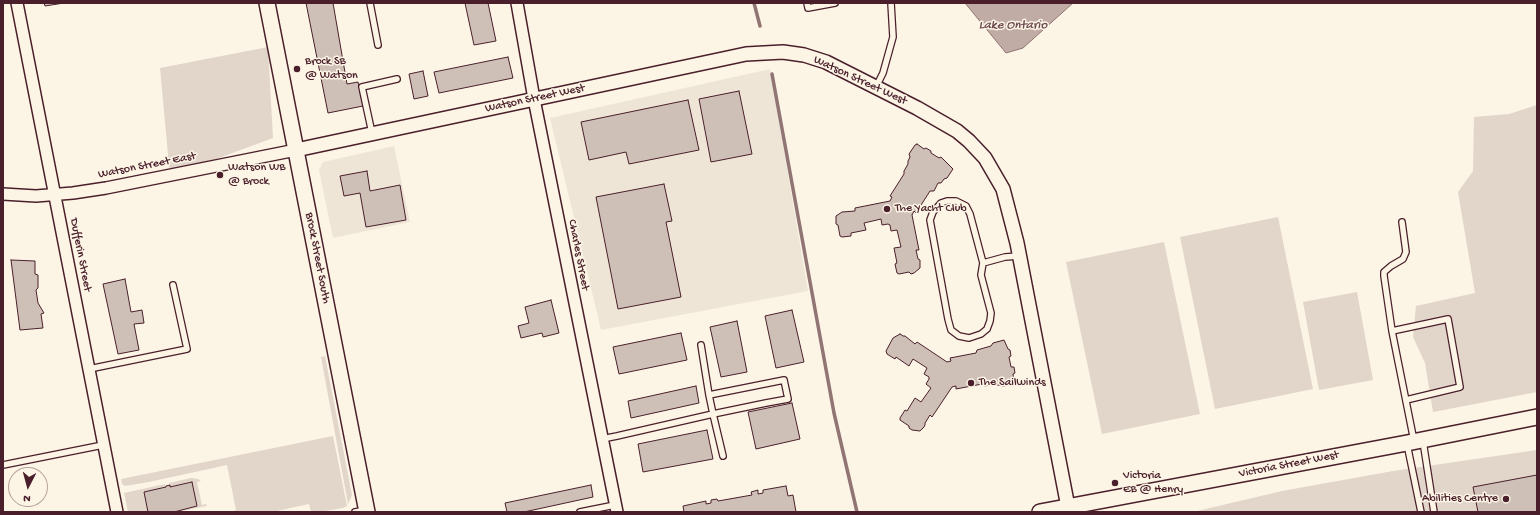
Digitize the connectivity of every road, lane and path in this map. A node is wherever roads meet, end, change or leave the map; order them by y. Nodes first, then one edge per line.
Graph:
1 (17, 3) edge
2 (267, 3) edge
3 (370, 3) edge
4 (517, 3) edge
5 (807, 3) edge
6 (835, 3) edge
7 (890, 3) edge
8 (378, 45) dead end
9 (397, 79) dead end
10 (876, 87) junction
11 (534, 99) junction
12 (372, 134) junction
13 (296, 150) junction
14 (3, 194) edge
15 (55, 194) junction
16 (1402, 222) dead end
17 (1019, 256) junction
18 (983, 263) junction
19 (173, 285) dead end
20 (1392, 331) junction
21 (701, 345) dead end
22 (89, 369) junction
23 (709, 395) junction
24 (1406, 400) junction
25 (713, 414) junction
26 (1537, 417) edge
27 (602, 439) junction
28 (1414, 442) junction
29 (103, 445) junction
30 (723, 456) dead end
31 (3, 465) edge
32 (616, 508) edge
33 (1069, 509) edge
34 (362, 511) edge
35 (117, 512) edge
36 (580, 512) edge
37 (1040, 512) edge
38 (1421, 512) edge
39 (1434, 512) edge

1 - 15 street, Dufferin Street
2 - 13 main road, Brock Street South
3 - 8 lane
4 - 11 street, Charles Street
5 - 6 lane
7 - 10 lane
9 - 12 lane
10 - 11 street, Watson Street West
10 - 17 street, Watson Street West
11 - 12 street, Watson Street West
11 - 27 street, Charles Street
12 - 13 street, Watson Street West
13 - 15 street, Watson Street East
13 - 34 main road, Brock Street South
14 - 15 street, Watson Street East
15 - 22 street, Dufferin Street
16 - 20 lane
17 - 18 lane
17 - 33 street, Watson Street West
18 - 18 lane
19 - 22 lane
20 - 24 lane
20 - 24 lane
21 - 23 lane
22 - 29 street, Dufferin Street
23 - 25 lane
23 - 25 lane
24 - 28 lane
25 - 27 lane
25 - 30 lane
26 - 28 main road, Victoria Street West
27 - 32 street, Charles Street
28 - 33 main road, Victoria Street West
28 - 38 lane
28 - 39 lane
29 - 31 lane
29 - 35 street, Dufferin Street
32 - 36 lane
33 - 37 main road, Victoria Street West

